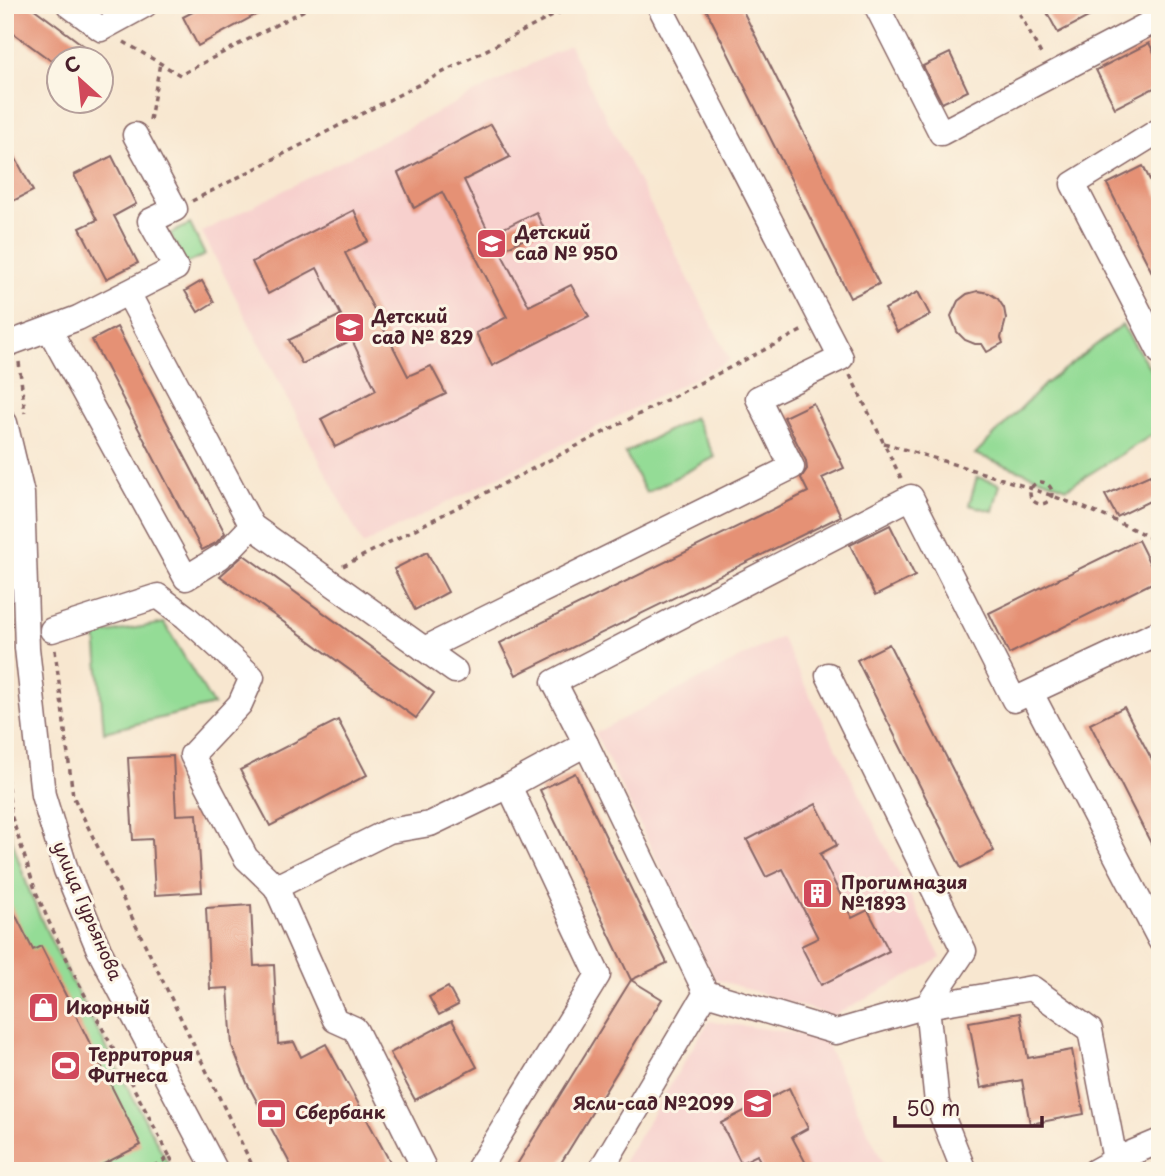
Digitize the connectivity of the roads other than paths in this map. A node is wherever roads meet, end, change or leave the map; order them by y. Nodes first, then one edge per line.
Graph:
1 (69, 5) edge
2 (145, 5) edge
3 (659, 5) edge
4 (876, 5) edge
5 (1160, 18) edge
6 (1160, 130) edge
7 (139, 144) road end
8 (128, 293) junction
9 (49, 329) junction
10 (11, 343) edge
11 (1160, 352) edge
12 (16, 422) edge
13 (251, 526) junction
14 (52, 630) road end
15 (1160, 642) edge
16 (424, 649) junction
17 (455, 671) dead end
18 (828, 675) dead end
19 (1031, 693) junction
20 (586, 744) junction
21 (509, 786) junction
22 (276, 887) junction
23 (1160, 940) edge
24 (706, 993) junction
25 (927, 1006) junction
26 (1160, 1141) edge
27 (1105, 1165) edge
28 (216, 1171) edge
29 (422, 1171) edge
30 (477, 1171) edge
31 (600, 1171) edge
32 (964, 1171) edge

1 - 2 street
3 - 16 street
4 - 5 street
6 - 11 street
7 - 8 street
8 - 9 street
8 - 13 street
9 - 10 street
9 - 13 street
12 - 28 street, улица Гурьянова
13 - 16 street
14 - 22 street
15 - 19 street
16 - 17 street
18 - 25 street
19 - 20 street
19 - 23 street
20 - 21 street
20 - 24 street
21 - 22 street
21 - 30 street
22 - 29 street
24 - 25 street
24 - 31 street
25 - 27 street
25 - 32 street
26 - 27 street

